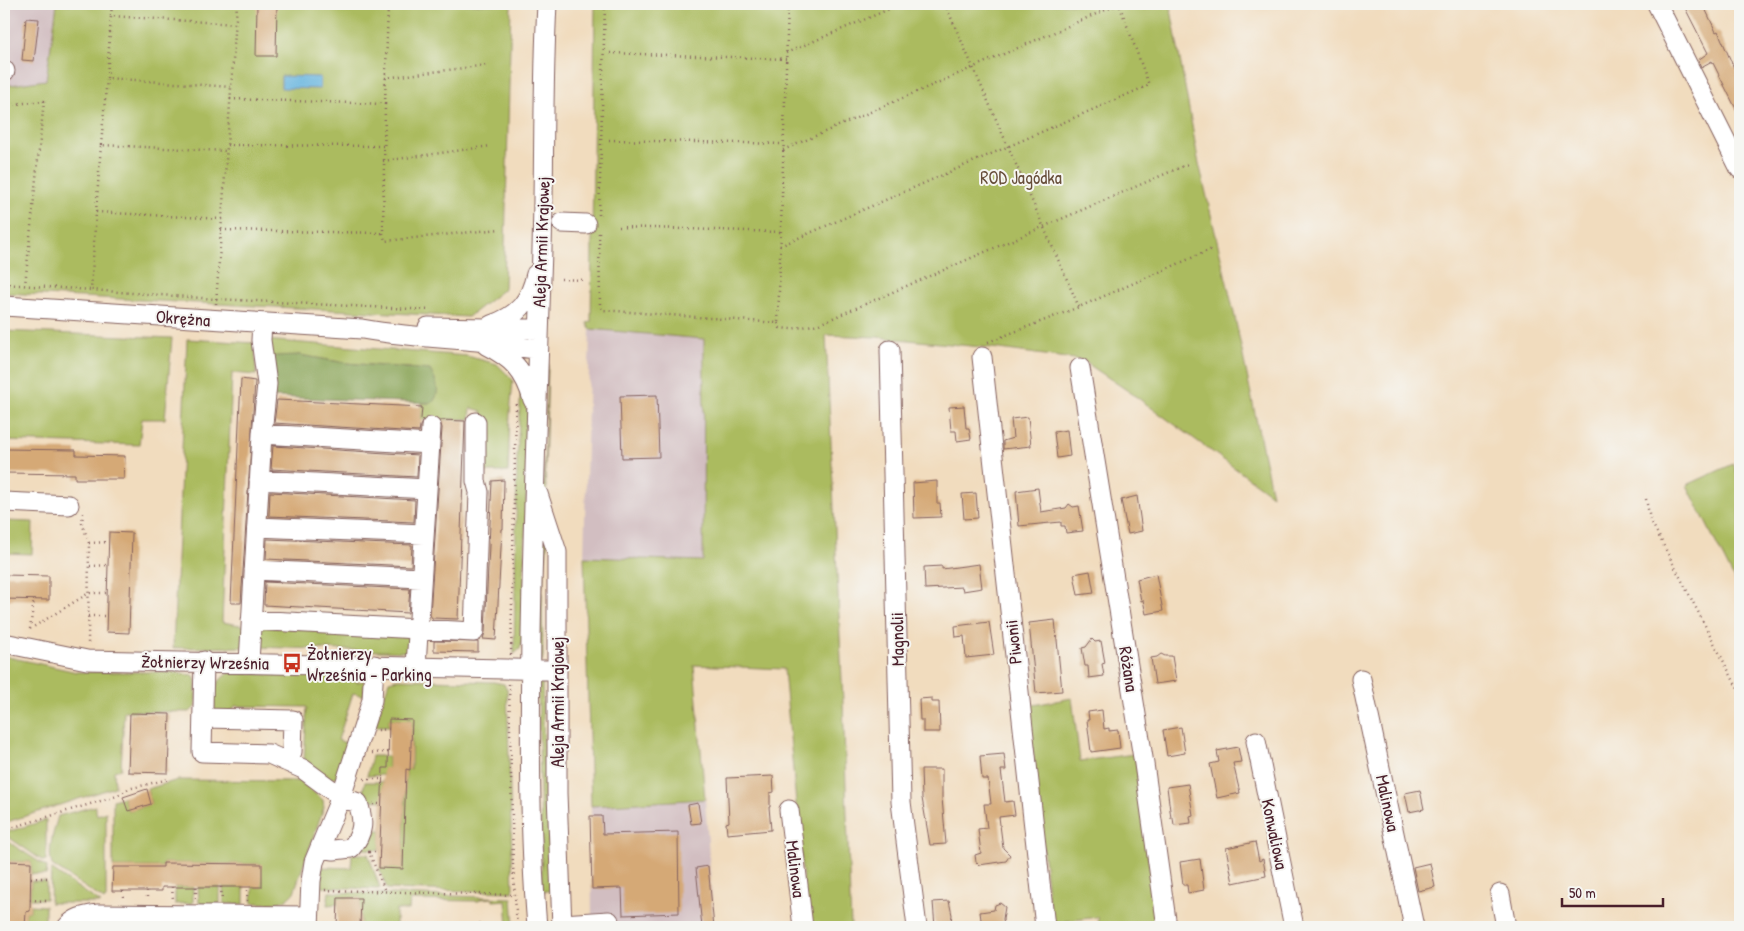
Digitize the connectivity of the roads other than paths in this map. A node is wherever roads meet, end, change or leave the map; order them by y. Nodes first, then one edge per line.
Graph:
1 (547, 4) edge
2 (1657, 4) edge
3 (1740, 169) edge
4 (562, 223) dead end
5 (586, 224) dead end
6 (542, 251) junction
7 (4, 306) edge
8 (262, 323) junction
9 (481, 334) junction
10 (538, 339) junction
11 (890, 350) dead end
12 (985, 350) road end
13 (1080, 368) dead end
14 (536, 413) junction
15 (476, 422) dead end
16 (262, 434) junction
17 (259, 480) junction
18 (533, 480) junction
19 (427, 488) junction
20 (4, 502) edge
21 (76, 505) road end
22 (257, 527) junction
23 (424, 534) junction
24 (254, 570) junction
25 (421, 578) junction
26 (251, 620) junction
27 (418, 629) junction
28 (4, 643) edge
29 (204, 662) junction
30 (249, 662) junction
31 (374, 665) junction
32 (416, 666) junction
33 (531, 670) junction
34 (557, 670) junction
35 (1361, 679) dead end
36 (204, 718) junction
37 (1256, 741) dead end
38 (285, 761) junction
39 (349, 800) junction
40 (789, 810) dead end
41 (320, 848) junction
42 (1500, 894) dead end
43 (309, 921) edge
44 (609, 921) dead end
45 (562, 926) edge
46 (67, 927) edge
47 (536, 927) edge
48 (803, 927) edge
49 (917, 927) edge
50 (1044, 927) edge
51 (1167, 927) edge
52 (1294, 927) edge
53 (1414, 927) edge
54 (1506, 927) edge

1 - 6 street, Aleja Armii Krajowej
2 - 3 street
4 - 5 street
6 - 9 street
6 - 10 street, Aleja Armii Krajowej
7 - 8 street, Okrężna
8 - 9 street, Okrężna
8 - 16 street
9 - 10 street, Okrężna
9 - 14 street
10 - 14 street, Aleja Armii Krajowej
11 - 49 street, Magnolii
12 - 50 street, Piwonii
13 - 51 street, Różana
14 - 18 street, Aleja Armii Krajowej
15 - 27 street
16 - 17 street
16 - 19 street
17 - 19 street
17 - 22 street
18 - 33 street, Aleja Armii Krajowej
18 - 34 street, Aleja Armii Krajowej
19 - 23 street
20 - 21 street
22 - 23 street
22 - 24 street
23 - 25 street
24 - 25 street
24 - 26 street
25 - 27 street
26 - 27 street
26 - 30 street
27 - 32 street
28 - 29 street, Żołnierzy Września
29 - 30 street, Żołnierzy Września
29 - 36 street
30 - 31 street, Żołnierzy Września
31 - 32 street, Żołnierzy Września
31 - 39 street
32 - 33 street, Żołnierzy Września
33 - 34 street, Żołnierzy Września
33 - 47 street, Aleja Armii Krajowej
34 - 45 street, Aleja Armii Krajowej
35 - 53 street, Malinowa
36 - 38 street
36 - 38 street
37 - 52 street, Konwaliowa
38 - 39 street
39 - 41 street
39 - 41 street
40 - 48 street, Malinowa
41 - 43 street
42 - 54 street
43 - 46 street
44 - 45 street

